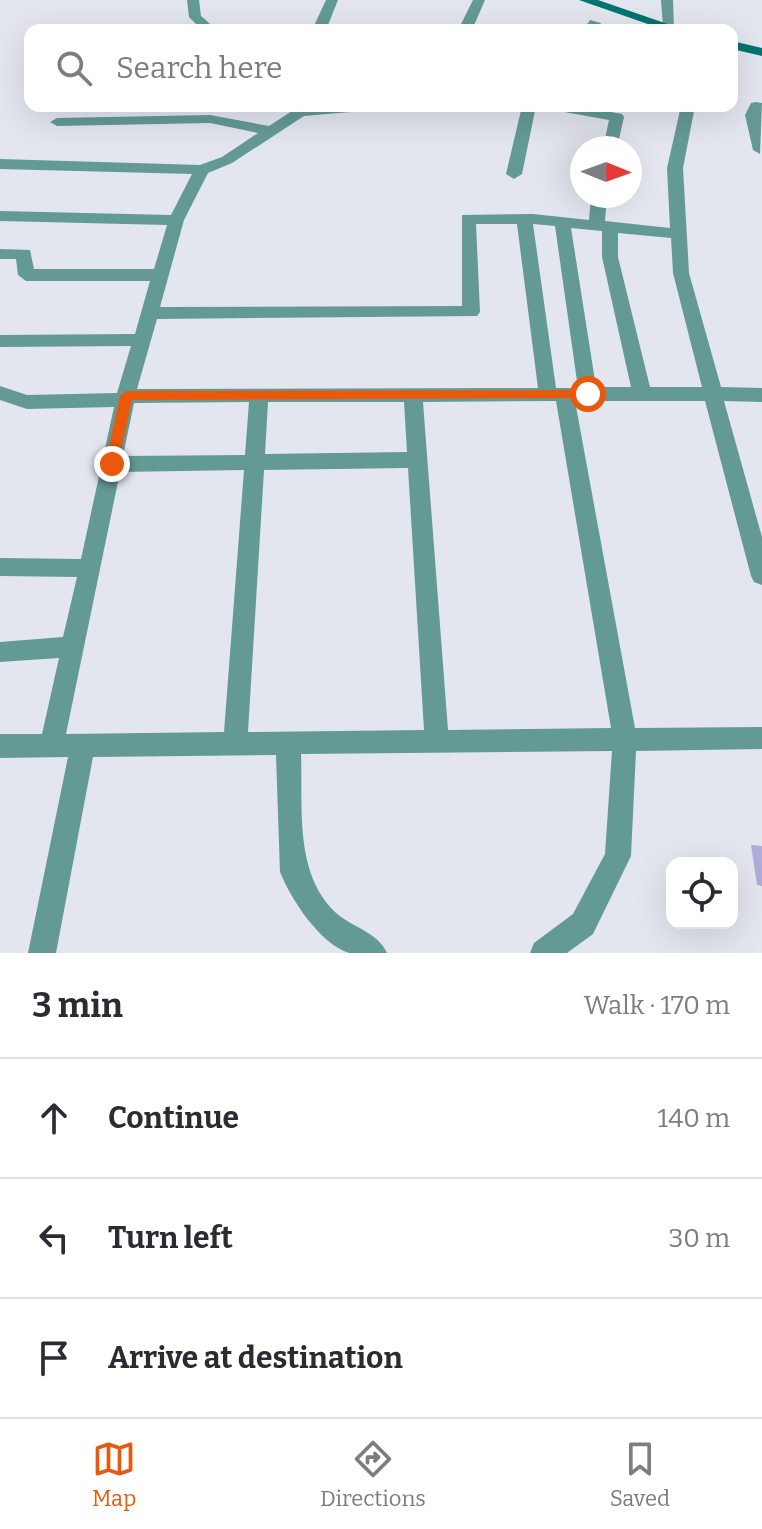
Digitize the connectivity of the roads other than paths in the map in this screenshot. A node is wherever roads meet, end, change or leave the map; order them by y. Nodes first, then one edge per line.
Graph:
1 (193, 0) edge
2 (332, 0) edge
3 (479, 0) edge
4 (585, 0) edge
5 (667, 0) edge
6 (203, 24) edge
7 (322, 24) edge
8 (468, 24) edge
9 (659, 24) edge
10 (673, 24) edge
11 (738, 46) edge
12 (762, 52) edge
13 (762, 107) edge
14 (294, 112) edge
15 (528, 112) edge
16 (595, 112) edge
17 (687, 112) edge
18 (57, 122) dead end
19 (271, 131) junction
20 (613, 136) edge
21 (760, 150) dead end
22 (0, 164) edge
23 (202, 170) junction
24 (514, 174) dead end
25 (601, 208) edge
26 (0, 216) edge
27 (524, 219) junction
28 (176, 220) junction
29 (562, 221) junction
30 (603, 226) junction
31 (679, 234) junction
32 (0, 254) edge
33 (159, 275) junction
34 (150, 313) junction
35 (142, 340) junction
36 (0, 341) edge
37 (0, 393) edge
38 (556, 394) junction
39 (588, 394) junction
40 (642, 394) junction
41 (713, 394) junction
42 (259, 395) junction
43 (413, 395) junction
44 (762, 395) edge
45 (126, 398) junction
46 (417, 460) junction
47 (255, 462) junction
48 (112, 464) junction
49 (0, 567) edge
50 (89, 568) junction
51 (762, 576) edge
52 (72, 647) junction
53 (0, 652) edge
54 (762, 738) edge
55 (625, 739) junction
56 (437, 741) junction
57 (288, 742) junction
58 (235, 743) junction
59 (52, 744) junction
60 (83, 744) junction
61 (0, 746) edge
62 (42, 953) edge
63 (373, 953) edge
64 (544, 953) edge

1 - 6 street
2 - 7 street
3 - 8 street
4 - 9 main road
5 - 10 street
11 - 12 main road
13 - 21 street
14 - 19 street
15 - 24 street
16 - 20 street
17 - 31 street
18 - 19 street
19 - 23 street
22 - 23 street
23 - 28 street
25 - 30 street
26 - 28 street
27 - 29 street
27 - 34 street
27 - 38 street
28 - 33 street
29 - 30 street
29 - 39 street
30 - 31 street
30 - 40 street
31 - 41 street
32 - 33 street
33 - 34 street
34 - 35 street
35 - 36 street
35 - 45 street
37 - 45 street
38 - 39 street
38 - 43 street
38 - 55 street
39 - 40 street
40 - 41 street
41 - 44 street
41 - 51 street
42 - 43 street
42 - 45 street
42 - 47 street
43 - 46 street
45 - 48 street
46 - 47 street
46 - 56 street
47 - 48 street
47 - 58 street
48 - 50 street
49 - 50 street
50 - 52 street
52 - 53 street
52 - 59 street
54 - 55 street
55 - 56 street
55 - 64 street
56 - 57 street
57 - 58 street
57 - 63 street
58 - 60 street
59 - 60 street
59 - 61 street
60 - 62 street

